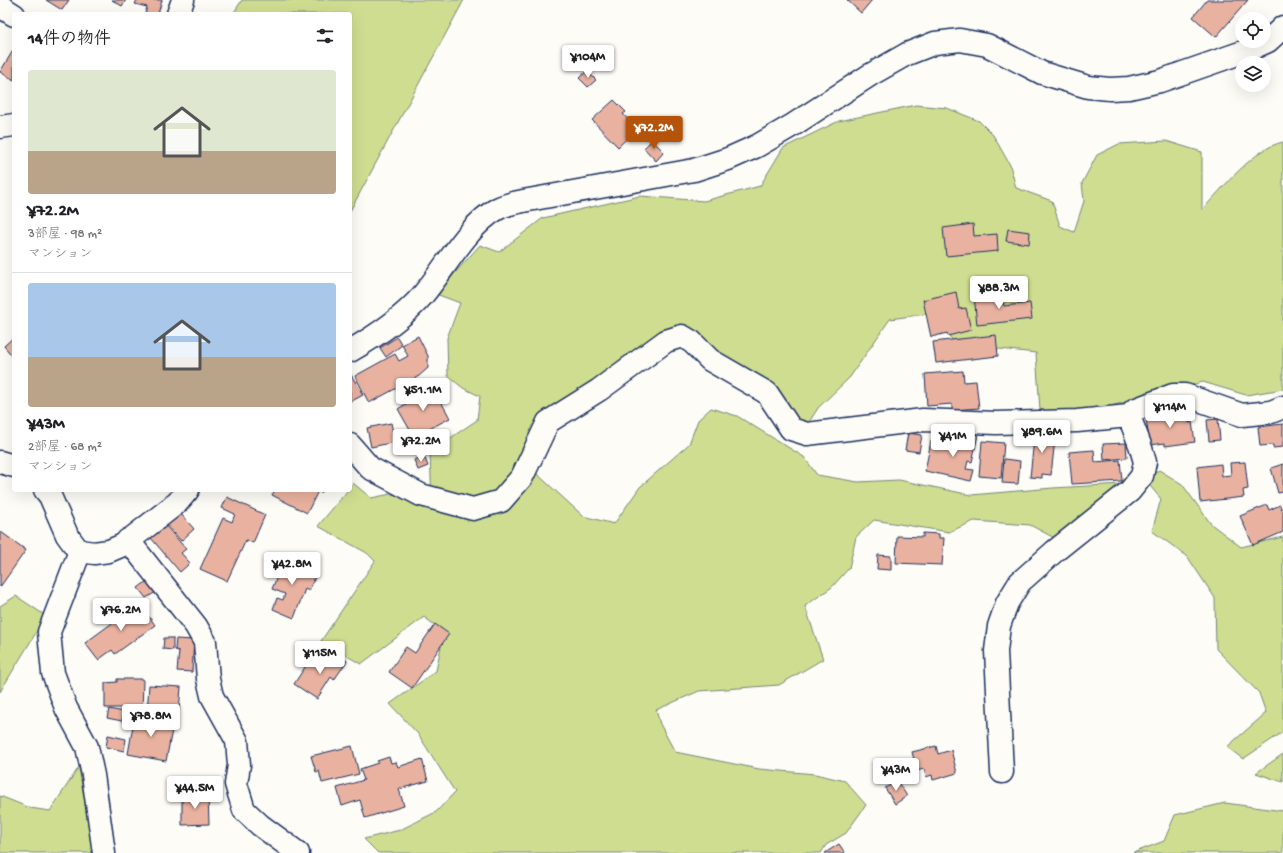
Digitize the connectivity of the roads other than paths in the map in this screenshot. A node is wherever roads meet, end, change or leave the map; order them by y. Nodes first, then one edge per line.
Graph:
1 (183, 0) edge
2 (0, 6) edge
3 (179, 12) edge
4 (12, 14) edge
5 (1283, 27) edge
6 (12, 125) edge
7 (0, 127) edge
8 (352, 350) edge
9 (1283, 407) edge
10 (1129, 416) junction
11 (352, 447) edge
12 (0, 462) edge
13 (12, 465) edge
14 (47, 492) edge
15 (186, 492) edge
16 (128, 540) junction
17 (80, 551) junction
18 (1002, 772) dead end
19 (104, 853) edge
20 (298, 853) edge

1 - 3 street
2 - 4 street
5 - 8 street
6 - 7 street
9 - 10 street
10 - 11 street
10 - 18 street
12 - 13 street
14 - 17 street
15 - 16 street
16 - 17 street
16 - 20 street
17 - 19 street

